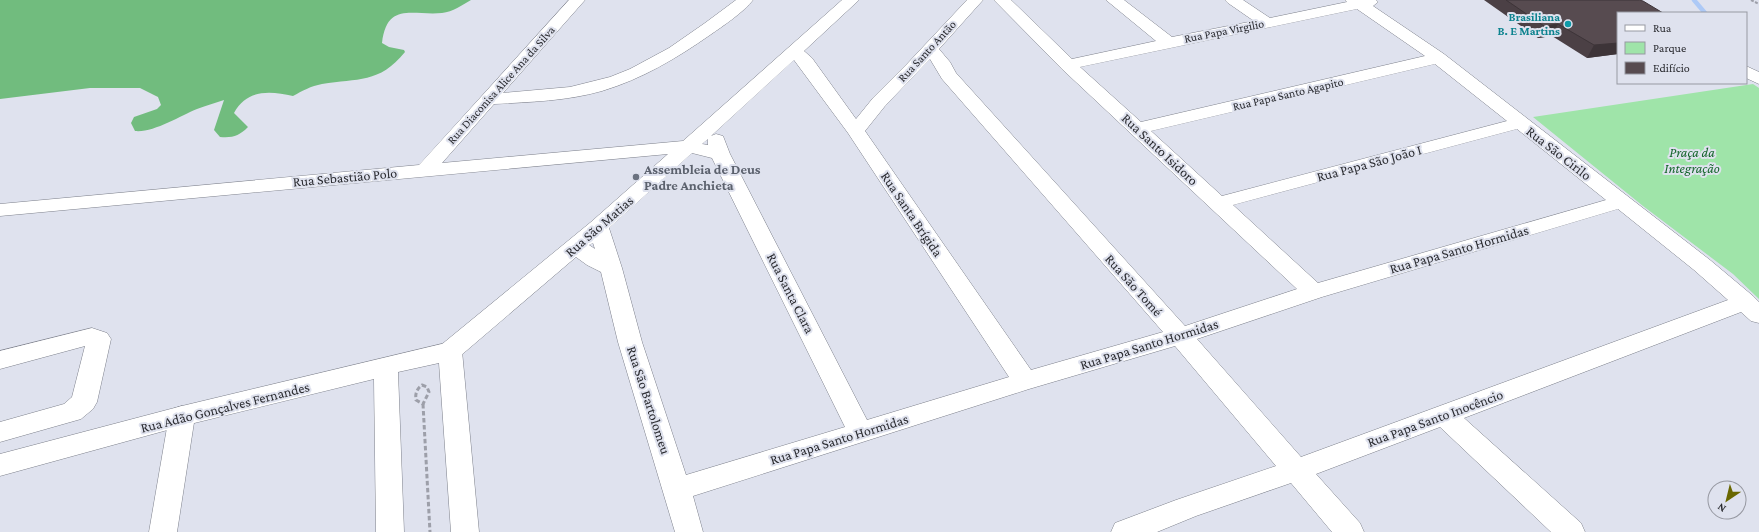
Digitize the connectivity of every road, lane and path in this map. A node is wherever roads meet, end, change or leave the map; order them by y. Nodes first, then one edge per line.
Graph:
1 (576, 0) edge
2 (745, 0) edge
3 (851, 0) edge
4 (974, 0) edge
5 (1114, 0) edge
6 (1233, 0) edge
7 (1381, 0) edge
8 (1751, 0) edge
9 (1005, 2) edge
10 (1356, 2) edge
11 (1759, 4) edge
12 (1266, 23) junction
13 (1169, 42) junction
14 (930, 49) junction
15 (794, 50) junction
16 (1438, 58) junction
17 (1068, 65) junction
18 (913, 68) junction
19 (1747, 72) edge
20 (948, 76) junction
21 (1759, 79) edge
22 (489, 99) junction
23 (879, 102) junction
24 (837, 106) junction
25 (1520, 123) junction
26 (708, 127) junction
27 (1137, 129) junction
28 (856, 131) junction
29 (689, 146) junction
30 (720, 154) junction
31 (425, 170) junction
32 (1621, 202) junction
33 (1218, 203) junction
34 (0, 210) edge
35 (598, 227) junction
36 (576, 246) junction
37 (611, 268) junction
38 (1314, 292) junction
39 (1752, 309) edge
40 (1180, 336) junction
41 (450, 351) junction
42 (0, 360) edge
43 (386, 368) junction
44 (1025, 381) junction
45 (423, 404) junction
46 (1444, 415) junction
47 (182, 416) junction
48 (0, 432) edge
49 (861, 433) junction
50 (0, 465) edge
51 (1296, 470) junction
52 (678, 489) junction
53 (1128, 531) edge
54 (163, 532) edge
55 (390, 532) edge
56 (430, 532) edge
57 (465, 532) edge
58 (689, 532) edge
59 (1350, 532) edge
60 (1571, 532) edge

1 - 22 street, Rua Diaconisa Alice Ana da Silva
2 - 22 street
3 - 15 street, Rua São Matias
4 - 9 street, Rua Santo Isidoro
4 - 14 street, Rua Santo Antão
5 - 13 street
6 - 12 street
7 - 10 street, Rua Papa Virgilio
8 - 11 path
9 - 17 street, Rua Santo Isidoro
10 - 12 street, Rua Papa Virgilio
10 - 16 street, Rua São Cirilo
12 - 13 street, Rua Papa Virgilio
13 - 17 street, Rua Papa Virgilio
14 - 18 street, Rua Santo Antão
14 - 20 street, Rua São Tomé
15 - 24 street, Rua Santa Brígida
15 - 26 street, Rua São Matias
16 - 25 street, Rua São Cirilo
16 - 27 street, Rua Papa Santo Agapito
17 - 27 street, Rua Santo Isidoro
18 - 20 street
18 - 23 street, Rua Santo Antão
19 - 21 street
20 - 40 street, Rua São Tomé
22 - 31 street, Rua Diaconisa Alice Ana da Silva
23 - 24 street
23 - 28 street, Rua Santo Antão
24 - 28 street, Rua Santa Brígida
25 - 32 street, Rua São Cirilo
25 - 33 street, Rua Papa São João I
26 - 29 street, Rua São Matias
26 - 30 street, Rua Santa Clara
27 - 33 street, Rua Santo Isidoro
28 - 44 street, Rua Santa Brígida
29 - 30 street
29 - 31 street, Rua Sebastião Polo
29 - 35 street, Rua São Matias
30 - 49 street, Rua Santa Clara
31 - 34 street, Rua Sebastião Polo
32 - 38 street, Rua Papa Santo Hormidas
32 - 39 street, Rua São Cirilo
33 - 38 street, Rua Santo Isidoro
35 - 36 street, Rua São Matias
35 - 37 street, Rua São Bartolomeu
36 - 37 street
36 - 41 street, Rua São Matias
37 - 52 street, Rua São Bartolomeu
38 - 40 street, Rua Papa Santo Hormidas
39 - 46 street, Rua Papa Santo Inocêncio
40 - 44 street, Rua Papa Santo Hormidas
40 - 51 street, Rua São Tomé
41 - 43 street, Rua Adão Gonçalves Fernandes
41 - 57 street
42 - 48 street
43 - 47 street, Rua Adão Gonçalves Fernandes
43 - 55 street
44 - 49 street, Rua Papa Santo Hormidas
45 - 45 path
45 - 56 path
46 - 51 street, Rua Papa Santo Inocêncio
46 - 60 street
47 - 50 street, Rua Adão Gonçalves Fernandes
47 - 54 street
49 - 52 street, Rua Papa Santo Hormidas
51 - 53 street, Rua Papa Santo Inocêncio
51 - 59 street, Rua São Tomé
52 - 58 street, Rua São Bartolomeu

